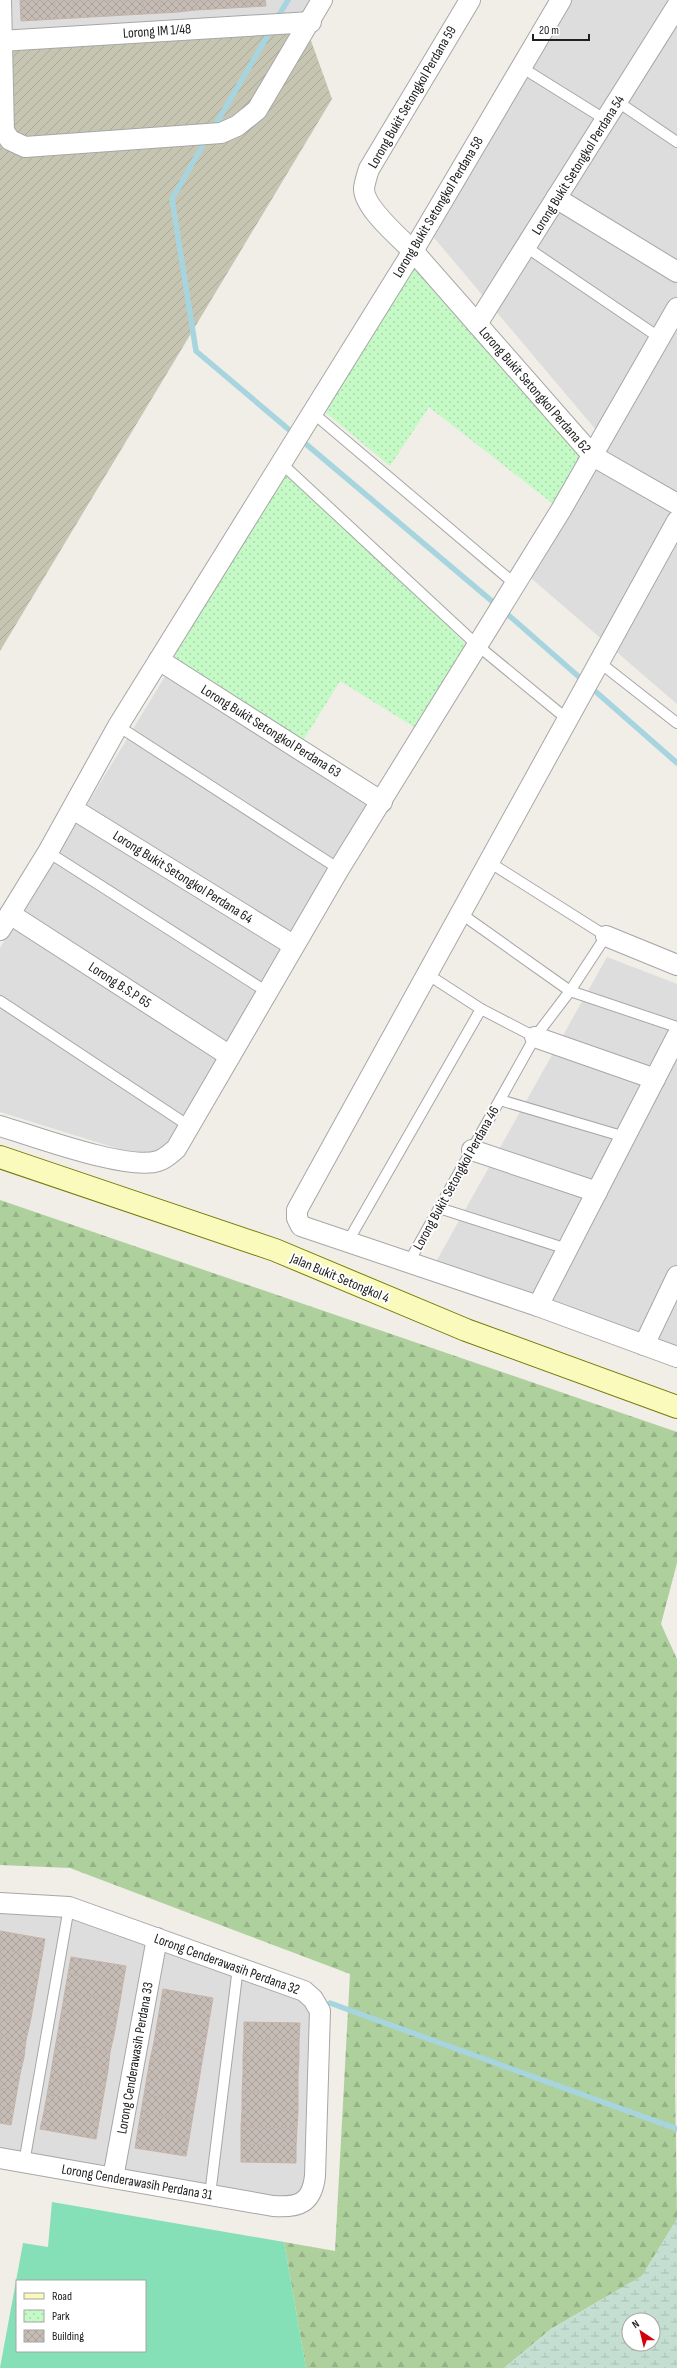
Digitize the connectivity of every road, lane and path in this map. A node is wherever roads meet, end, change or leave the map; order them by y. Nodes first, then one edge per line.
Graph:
1 (1, 0) edge
2 (322, 0) edge
3 (470, 0) edge
4 (561, 0) edge
5 (674, 18) edge
6 (308, 22) junction
7 (2, 41) edge
8 (521, 67) junction
9 (618, 102) junction
10 (606, 120) junction
11 (677, 142) edge
12 (556, 198) junction
13 (526, 247) junction
14 (413, 251) junction
15 (677, 272) edge
16 (677, 308) edge
17 (477, 324) junction
18 (660, 338) junction
19 (308, 420) junction
20 (593, 456) junction
21 (283, 457) junction
22 (677, 504) edge
23 (677, 520) edge
24 (515, 584) junction
25 (477, 645) junction
26 (159, 660) junction
27 (598, 664) junction
28 (570, 715) junction
29 (677, 723) edge
30 (118, 726) junction
31 (382, 802) junction
32 (73, 809) junction
33 (48, 852) junction
34 (489, 862) junction
35 (339, 868) junction
36 (460, 913) junction
37 (5, 922) edge
38 (606, 936) junction
39 (293, 945) junction
40 (677, 965) edge
41 (427, 974) junction
42 (570, 991) junction
43 (267, 992) junction
44 (0, 1001) edge
45 (481, 1009) junction
46 (677, 1027) edge
47 (677, 1036) edge
48 (535, 1037) junction
49 (230, 1056) junction
50 (655, 1079) junction
51 (500, 1100) junction
52 (0, 1126) edge
53 (189, 1126) junction
54 (625, 1137) junction
55 (472, 1150) junction
56 (0, 1157) edge
57 (597, 1192) junction
58 (440, 1208) junction
59 (347, 1243) junction
60 (567, 1250) junction
61 (409, 1262) junction
62 (677, 1276) edge
63 (538, 1306) junction
64 (644, 1345) junction
65 (677, 1357) edge
66 (677, 1407) edge
67 (0, 1903) edge
68 (69, 1907) junction
69 (157, 1938) junction
70 (238, 1967) junction
71 (0, 2158) edge
72 (24, 2162) junction
73 (114, 2178) junction
74 (210, 2195) junction
75 (273, 2206) joint

1 - 7 street
2 - 6 street
3 - 14 street, Lorong Bukit Setongkol Perdana 59
4 - 8 street, Lorong Bukit Setongkol Perdana 58
5 - 9 street, Lorong Bukit Setongkol Perdana 54
6 - 7 street, Lorong IM 1/48
6 - 7 street
8 - 10 lane
8 - 14 street, Lorong Bukit Setongkol Perdana 58
9 - 10 street, Lorong Bukit Setongkol Perdana 54
9 - 11 lane
10 - 12 street, Lorong Bukit Setongkol Perdana 54
12 - 13 street, Lorong Bukit Setongkol Perdana 54
12 - 15 street
13 - 17 street, Lorong Bukit Setongkol Perdana 54
13 - 18 lane
14 - 17 street, Lorong Bukit Setongkol Perdana 62
14 - 19 street, Lorong Bukit Setongkol Perdana 58
16 - 18 street
17 - 20 street, Lorong Bukit Setongkol Perdana 62
18 - 20 street
19 - 21 street, Lorong Bukit Setongkol Perdana 58
19 - 24 lane
20 - 22 street, Lorong Bukit Setongkol Perdana 62
20 - 24 street
21 - 25 lane
21 - 26 street, Lorong Bukit Setongkol Perdana 58
23 - 27 street
24 - 25 street
25 - 28 lane
25 - 31 street
26 - 30 street, Lorong Bukit Setongkol Perdana 58
26 - 31 street, Lorong Bukit Setongkol Perdana 63
27 - 28 street
27 - 29 lane
28 - 34 street
30 - 32 street, Lorong Bukit Setongkol Perdana 58
30 - 35 lane
31 - 35 street
32 - 33 street, Lorong Bukit Setongkol Perdana 58
32 - 39 street, Lorong Bukit Setongkol Perdana 64
33 - 37 street, Lorong Bukit Setongkol Perdana 58
33 - 43 lane
34 - 36 street
34 - 38 lane
35 - 39 street
36 - 41 street
36 - 42 lane
37 - 49 street, Lorong B.S.P 65
38 - 40 street
38 - 42 lane, Lorong Bukit Setongkol Perdana 46
39 - 43 street
41 - 45 lane
41 - 59 street
42 - 46 lane
42 - 48 lane, Lorong Bukit Setongkol Perdana 46
43 - 49 street
44 - 53 lane
45 - 48 lane
45 - 59 lane
47 - 50 street
48 - 50 street
48 - 51 lane, Lorong Bukit Setongkol Perdana 46
49 - 53 street
50 - 54 street
51 - 54 lane
51 - 55 lane, Lorong Bukit Setongkol Perdana 46
52 - 53 street
54 - 57 street
55 - 57 street
55 - 58 lane, Lorong Bukit Setongkol Perdana 46
56 - 66 street, Jalan Bukit Setongkol 4
57 - 60 street
58 - 60 lane
58 - 61 lane, Lorong Bukit Setongkol Perdana 46
59 - 61 street
60 - 63 street
61 - 63 street, Lorong Bukit Setongkol Perdana 46
62 - 64 street
63 - 64 street, Lorong Bukit Setongkol Perdana 46
64 - 65 street, Lorong Bukit Setongkol Perdana 46
67 - 68 street, Lorong Cenderawasih Perdana 32
68 - 69 street, Lorong Cenderawasih Perdana 32
68 - 72 lane
69 - 70 street, Lorong Cenderawasih Perdana 32
69 - 73 street, Lorong Cenderawasih Perdana 33
70 - 74 lane
70 - 75 street, Lorong Cenderawasih Perdana 32
71 - 72 street, Lorong Cenderawasih Perdana 31
72 - 73 street, Lorong Cenderawasih Perdana 31
73 - 74 street, Lorong Cenderawasih Perdana 31
74 - 75 street, Lorong Cenderawasih Perdana 31

